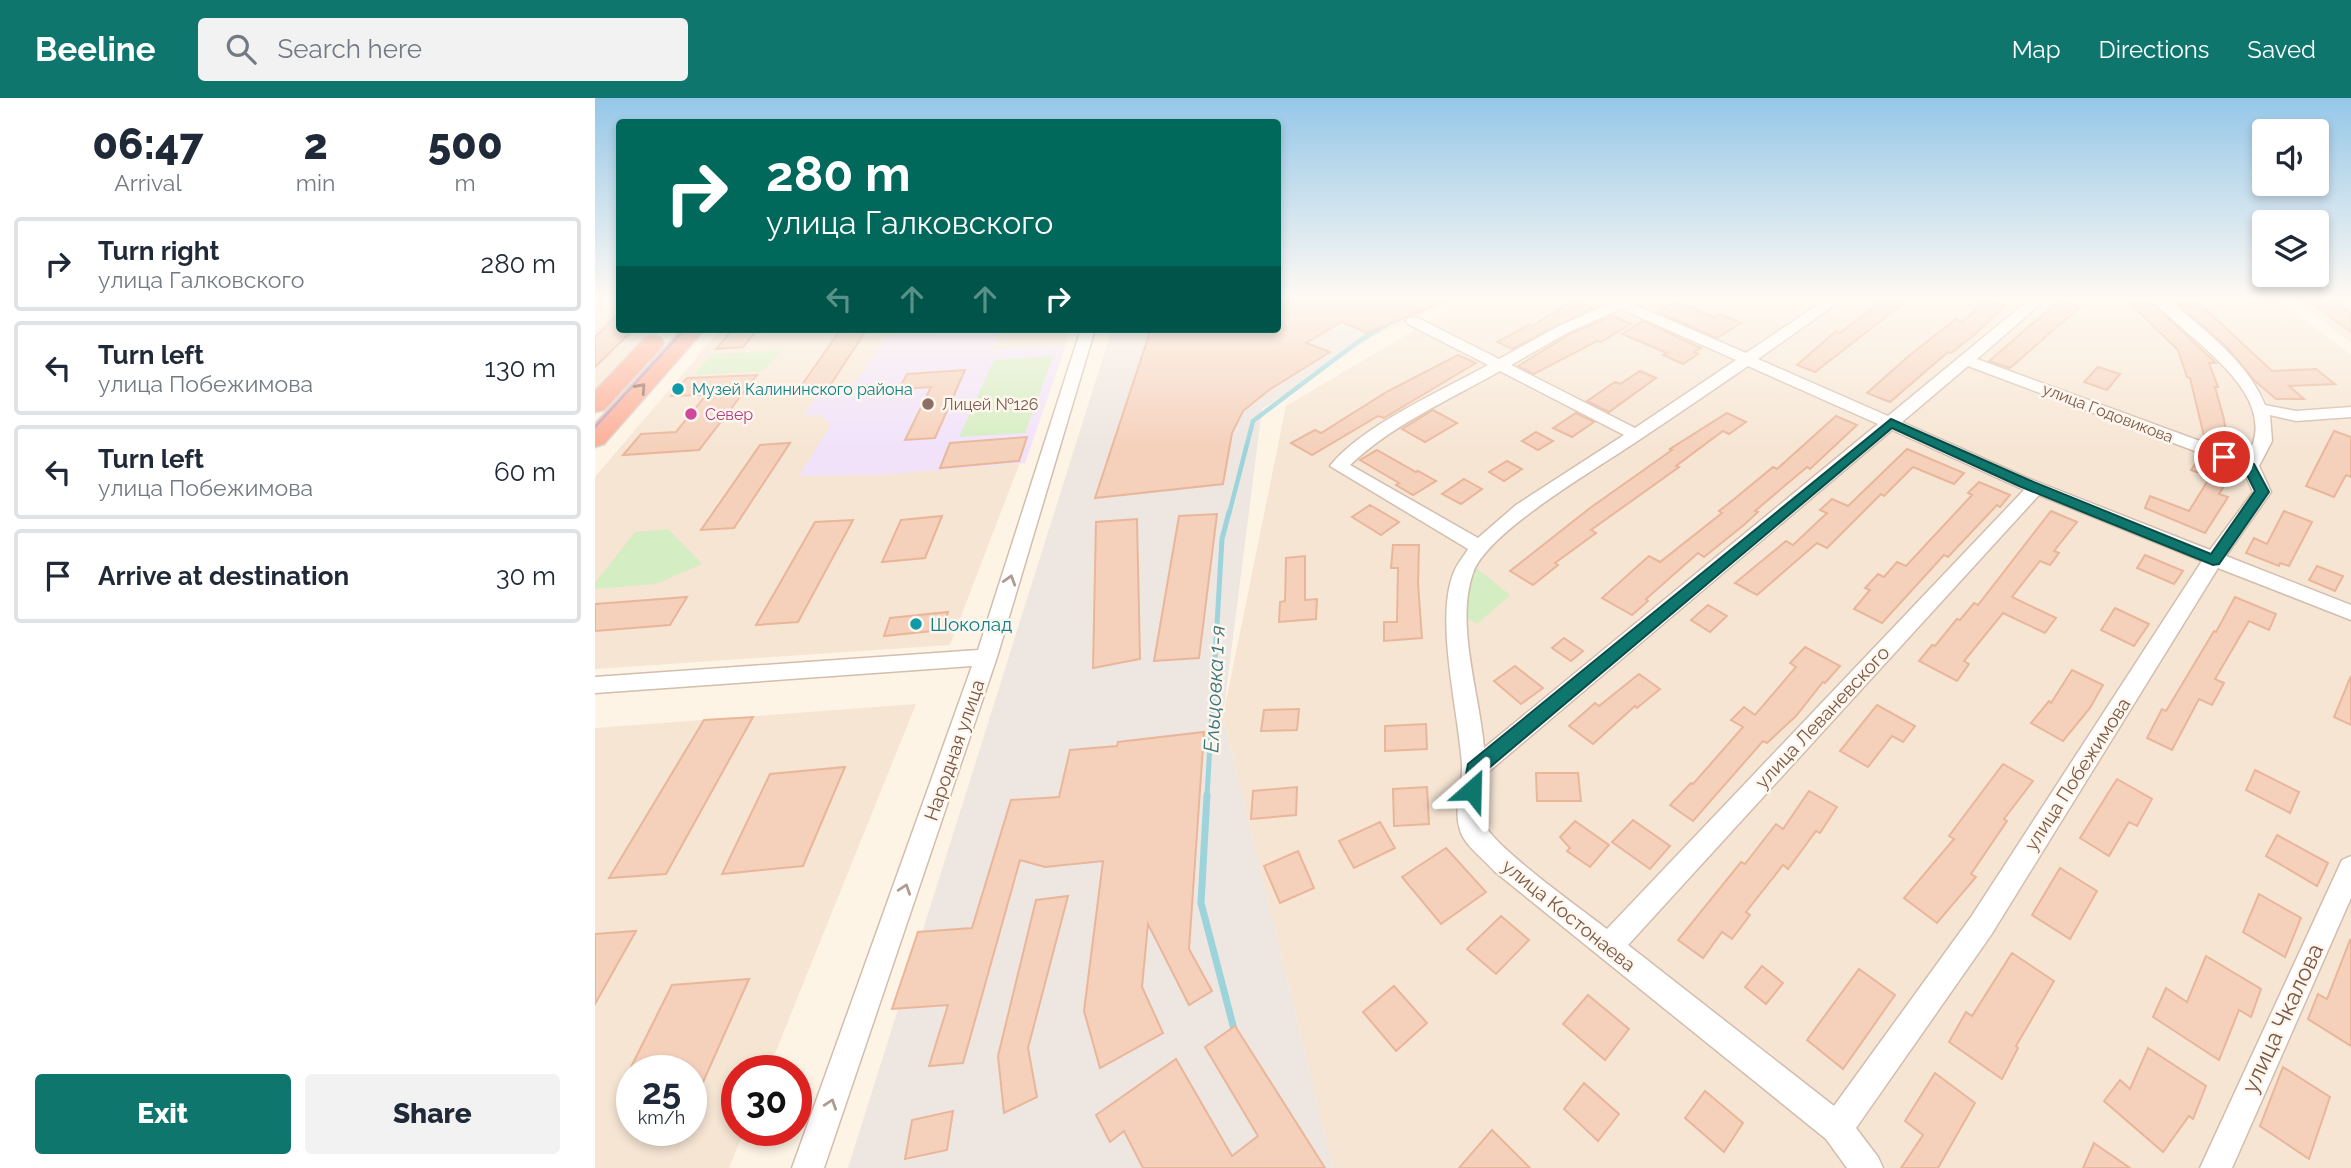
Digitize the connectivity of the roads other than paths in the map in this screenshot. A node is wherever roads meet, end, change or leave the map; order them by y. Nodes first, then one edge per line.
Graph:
1 (647, 349) edge
2 (676, 349) edge
3 (1082, 349) edge
4 (1468, 349) edge
5 (1529, 349) edge
6 (1724, 349) edge
7 (1760, 349) edge
8 (1980, 349) edge
9 (2211, 349) edge
10 (1745, 359) junction
11 (1967, 360) junction
12 (1500, 365) junction
13 (595, 405) edge
14 (2258, 408) junction
15 (2351, 411) edge
16 (1891, 423) junction
17 (1636, 435) junction
18 (595, 439) edge
19 (2250, 466) junction
20 (2036, 488) junction
21 (1479, 547) junction
22 (2213, 560) junction
23 (2351, 613) edge
24 (986, 657) junction
25 (595, 685) edge
26 (1474, 770) junction
27 (2351, 868) edge
28 (1608, 947) junction
29 (1837, 1128) junction
30 (808, 1168) edge
31 (1867, 1168) edge
32 (2215, 1168) edge

1 - 13 highway
18 -> 2 highway
24 -> 3 street, Народная улица
4 - 12 street
5 - 12 street
6 - 10 street
7 - 10 street, улица Костонаева
8 - 11 street
9 - 14 street
10 - 16 street
10 - 17 street, улица Костонаева
11 - 16 street
11 - 19 street, улица Годовикова
12 - 17 street
12 - 21 street
14 - 15 street
14 - 19 street
16 - 20 street
16 - 26 street
17 - 21 street, улица Костонаева
19 - 22 street, улица Побежимова
20 - 22 street
20 - 28 street, улица Леваневского
21 - 26 street, улица Костонаева
22 - 23 street
22 - 29 street, улица Побежимова
24 - 25 street
30 -> 24 street, Народная улица
26 - 28 street, улица Костонаева
27 - 32 street, улица Чкалова
28 - 29 street, улица Костонаева
29 - 31 street, улица Костонаева

